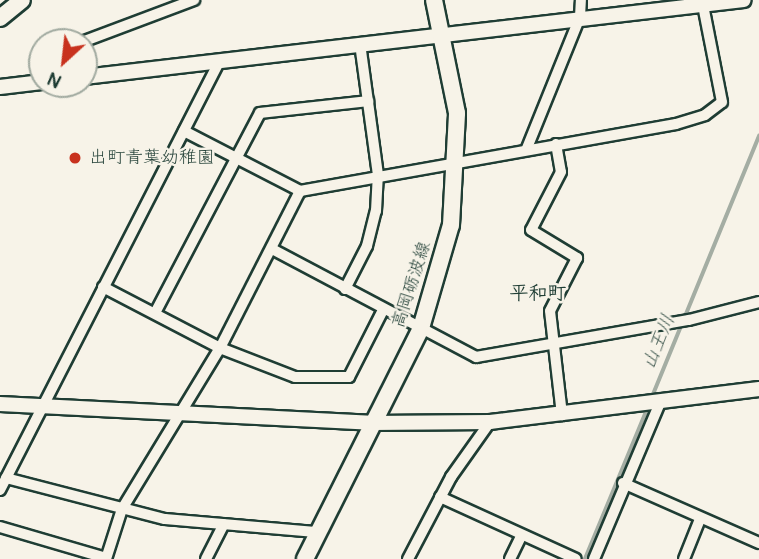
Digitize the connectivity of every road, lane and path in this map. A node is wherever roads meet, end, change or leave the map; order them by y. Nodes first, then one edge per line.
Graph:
1 (22, 0) edge
2 (194, 0) edge
3 (434, 0) edge
4 (581, 0) edge
5 (744, 0) edge
6 (709, 3) edge
7 (580, 17) junction
8 (0, 18) edge
9 (442, 32) junction
10 (98, 36) edge
11 (360, 43) junction
12 (220, 61) junction
13 (98, 75) edge
14 (28, 84) edge
15 (0, 87) edge
16 (368, 101) junction
17 (184, 131) junction
18 (556, 144) junction
19 (527, 148) junction
20 (236, 157) junction
21 (458, 160) junction
22 (377, 175) junction
23 (300, 191) junction
24 (272, 249) junction
25 (103, 287) junction
26 (345, 289) junction
27 (759, 302) edge
28 (383, 310) junction
29 (155, 313) junction
30 (421, 328) junction
31 (551, 344) junction
32 (220, 348) junction
33 (759, 389) edge
34 (660, 403) junction
35 (0, 404) edge
36 (42, 406) junction
37 (182, 414) junction
38 (562, 415) junction
39 (490, 422) junction
40 (371, 423) junction
41 (6, 478) junction
42 (623, 483) junction
43 (0, 490) edge
44 (440, 496) junction
45 (122, 509) junction
46 (700, 519) junction
47 (224, 524) junction
48 (0, 527) edge
49 (318, 532) junction
50 (521, 536) junction
51 (759, 543) edge
52 (106, 558) edge
53 (206, 559) edge
54 (305, 559) edge
55 (408, 559) edge
56 (510, 559) edge
57 (576, 559) edge
58 (594, 559) edge
59 (684, 559) edge

1 - 8 main road
2 - 10 street
3 - 9 main road, 高岡砺波線
4 - 7 street
5 - 6 street
6 - 7 street
6 - 18 street
7 - 9 street
7 - 19 street
9 - 11 street
9 - 21 main road, 高岡砺波線
11 - 12 street
11 - 16 street
12 - 13 street
12 - 17 street
14 - 15 street
16 - 20 street
16 - 22 street
17 - 20 street
17 - 25 street
18 - 19 street
18 - 31 street
19 - 21 street
20 - 23 street
20 - 29 street
21 - 22 street
21 - 30 main road, 高岡砺波線
22 - 23 street
22 - 26 street
23 - 24 street
24 - 26 street
24 - 32 street
25 - 29 street
25 - 36 street
26 - 28 street
27 - 31 street
28 - 30 street
28 - 32 street
29 - 32 street
30 - 31 street
30 - 40 main road, 高岡砺波線
31 - 38 street
32 - 37 street
33 - 34 street
34 - 38 street
34 - 42 street
35 - 36 street
36 - 37 street
36 - 41 street
37 - 40 street
37 - 45 street
38 - 39 street
39 - 40 street
39 - 44 street
40 - 49 main road, 高岡砺波線
41 - 43 street
41 - 45 street
42 - 46 street
42 - 58 street
44 - 50 street
44 - 55 street
45 - 47 street
45 - 52 street
46 - 51 street
46 - 59 street
47 - 49 street
47 - 53 street
48 - 52 street
49 - 54 main road, 高岡砺波線
50 - 56 street
50 - 57 street

